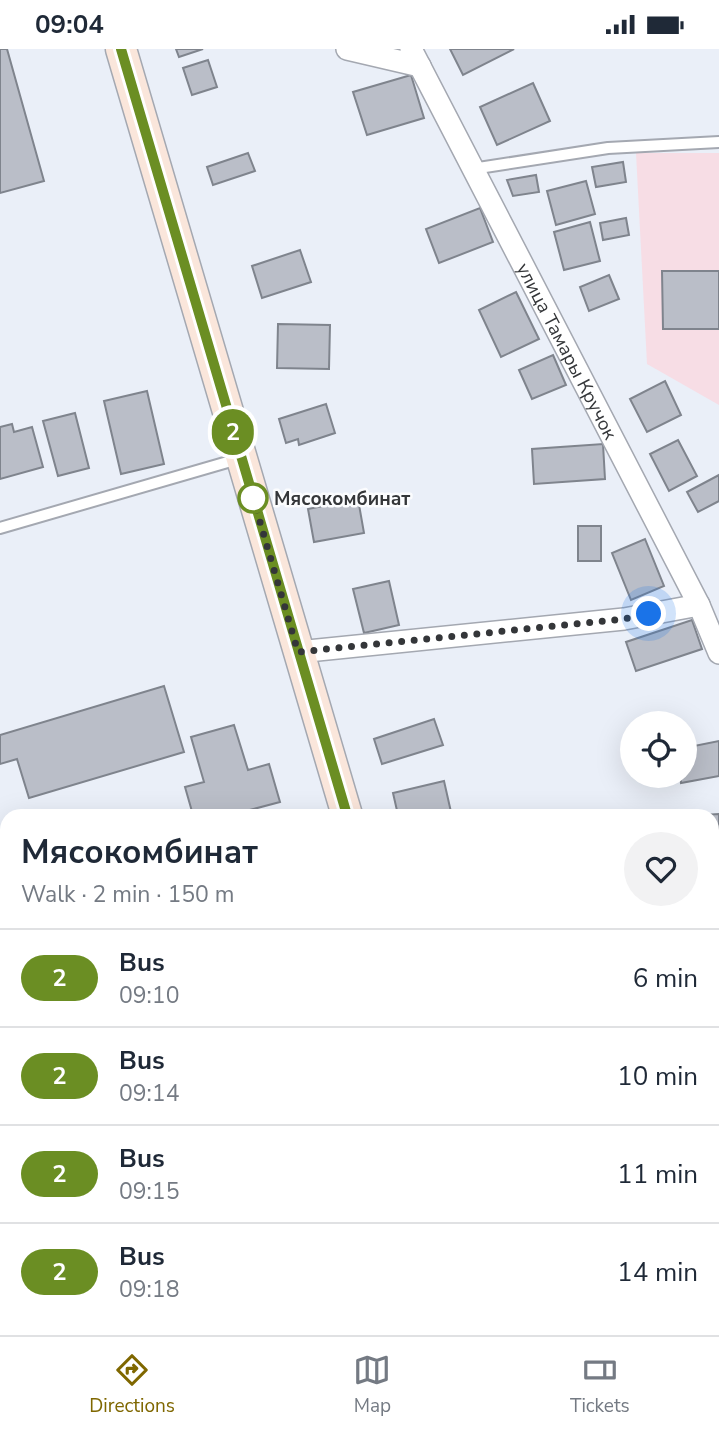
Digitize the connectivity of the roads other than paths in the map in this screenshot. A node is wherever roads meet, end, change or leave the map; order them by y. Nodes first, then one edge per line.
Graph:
1 (121, 49) edge
2 (346, 49) edge
3 (415, 58) edge
4 (719, 142) edge
5 (472, 169) junction
6 (241, 458) junction
7 (0, 528) edge
8 (699, 605) junction
9 (298, 652) junction
10 (719, 653) edge
11 (345, 809) edge

1 - 6 main road
2 - 3 street
3 - 5 street, улица Тамары Кручок
4 - 5 lane
5 - 8 street, улица Тамары Кручок
6 - 7 lane
6 - 9 main road
8 - 9 street
8 - 10 street, улица Тамары Кручок
9 - 11 main road

